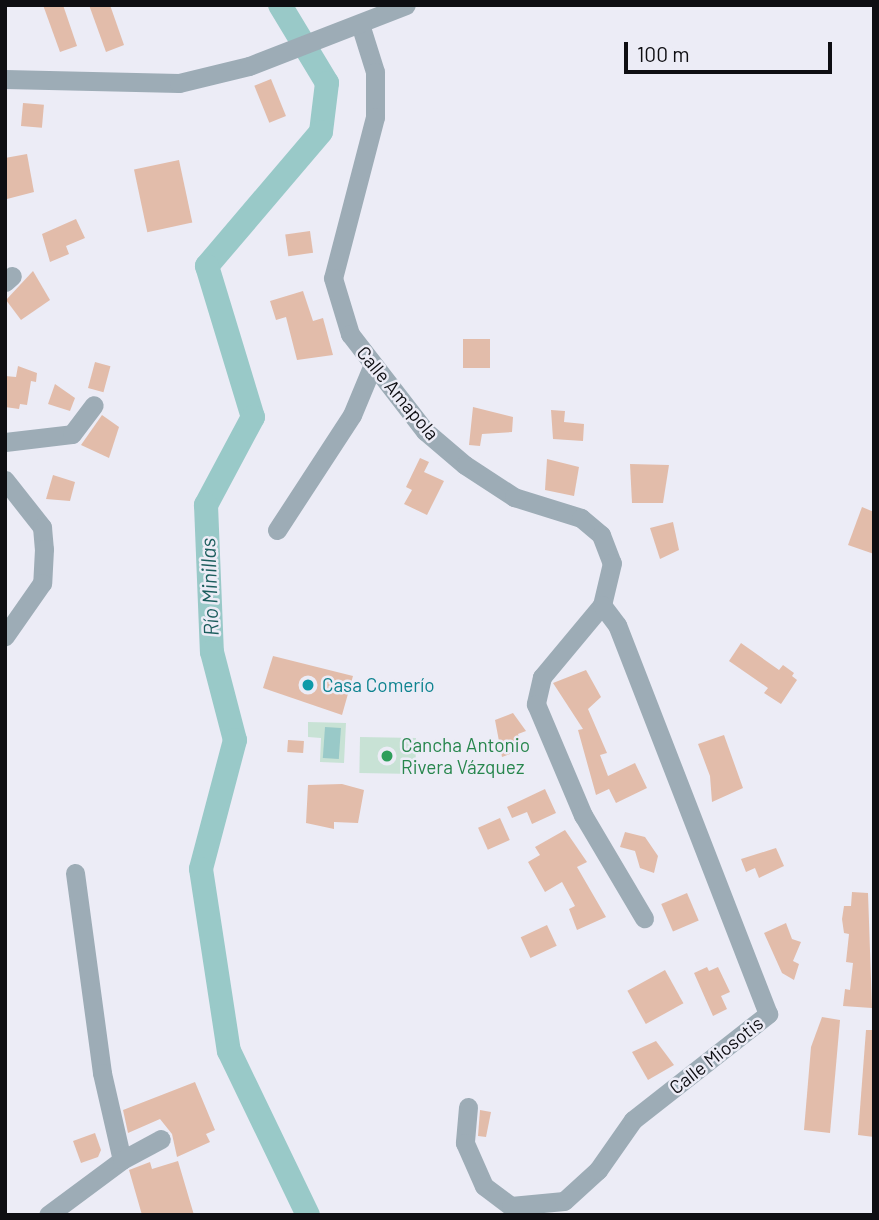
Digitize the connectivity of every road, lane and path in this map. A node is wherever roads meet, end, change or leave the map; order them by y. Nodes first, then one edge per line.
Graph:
1 (405, 5) edge
2 (360, 24) junction
3 (5, 79) edge
4 (372, 367) junction
5 (94, 405) dead end
6 (5, 442) edge
7 (5, 480) edge
8 (277, 530) dead end
9 (602, 605) junction
10 (5, 636) edge
11 (75, 873) dead end
12 (644, 918) dead end
13 (468, 1107) dead end
14 (161, 1139) dead end
15 (122, 1160) junction
16 (47, 1215) edge

1 - 2 street
2 - 3 street
2 - 4 street, Calle Amapola
4 - 8 street
4 - 9 street, Calle Amapola
5 - 6 street
7 - 10 street
9 - 12 street, Calle Amapola
9 - 13 street, Calle Miosotis
11 - 15 street
14 - 15 street
15 - 16 street

